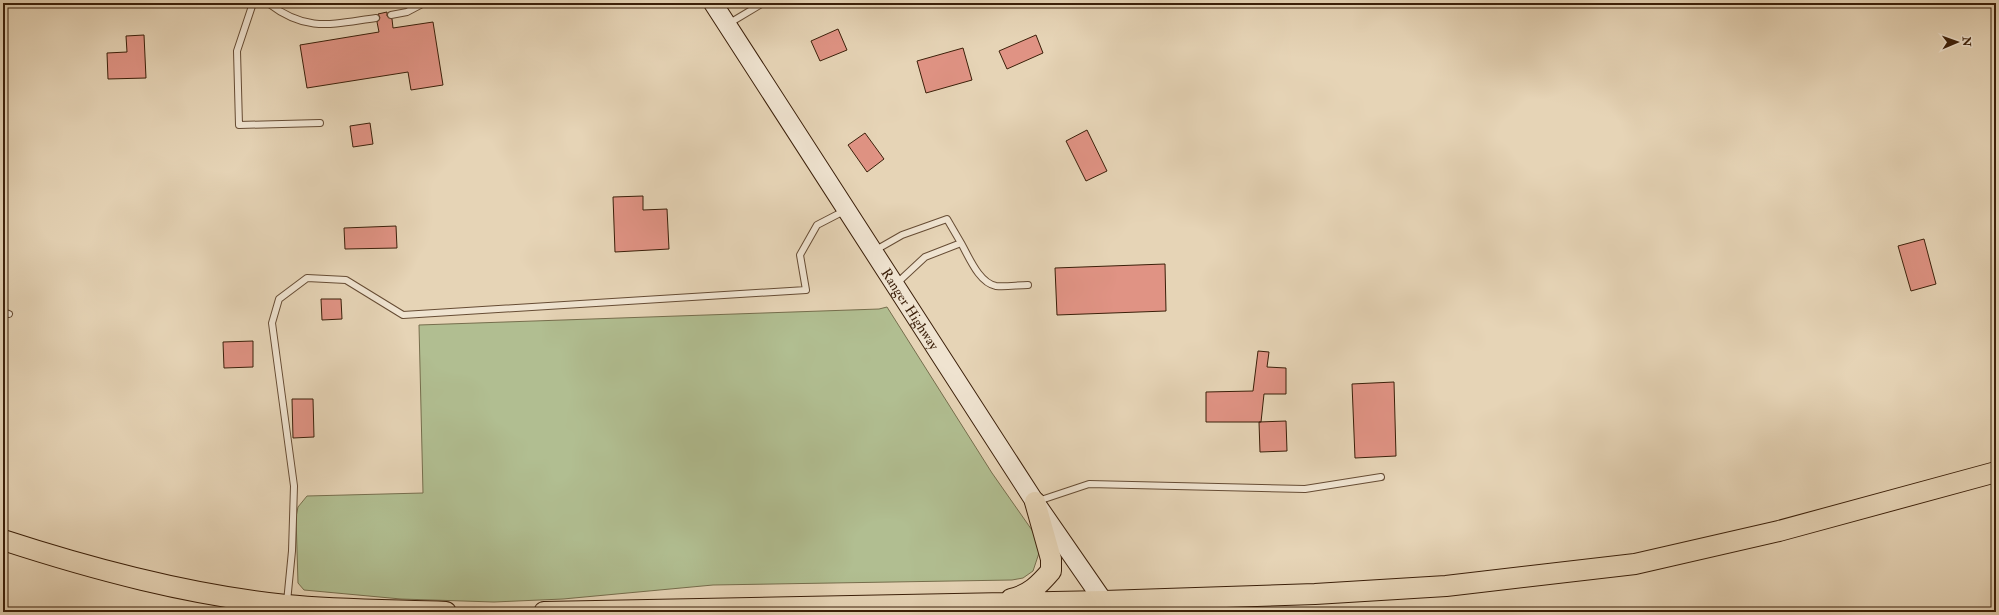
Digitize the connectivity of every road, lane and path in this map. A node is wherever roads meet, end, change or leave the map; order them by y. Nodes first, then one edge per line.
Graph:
1 (253, 3) edge
2 (268, 3) edge
3 (424, 3) edge
4 (712, 3) edge
5 (763, 3) edge
6 (391, 15) dead end
7 (376, 18) dead end
8 (726, 25) junction
9 (320, 123) dead end
10 (845, 210) junction
11 (961, 243) junction
12 (873, 252) junction
13 (894, 285) junction
14 (1028, 285) dead end
15 (1996, 472) edge
16 (1381, 477) dead end
17 (1034, 502) junction
18 (3, 540) edge
19 (1220, 598) junction
20 (995, 603) junction
21 (287, 605) junction
22 (1108, 607) edge
23 (446, 612) edge
24 (544, 612) edge
25 (1177, 612) edge

1 - 9 lane
2 - 7 lane
3 - 6 lane
4 - 8 main road, Ranger Highway
5 - 8 lane
8 - 10 main road, Ranger Highway
10 - 12 main road, Ranger Highway
10 - 21 lane
11 - 12 lane
11 - 13 lane
11 - 14 lane
12 - 13 main road, Ranger Highway
13 - 17 main road, Ranger Highway
15 - 19 main road
16 - 17 lane
17 - 20 main road
17 - 22 main road, Ranger Highway
18 - 21 main road
19 - 22 main road
19 - 25 main road
20 - 22 main road
20 - 24 main road
21 - 23 main road

